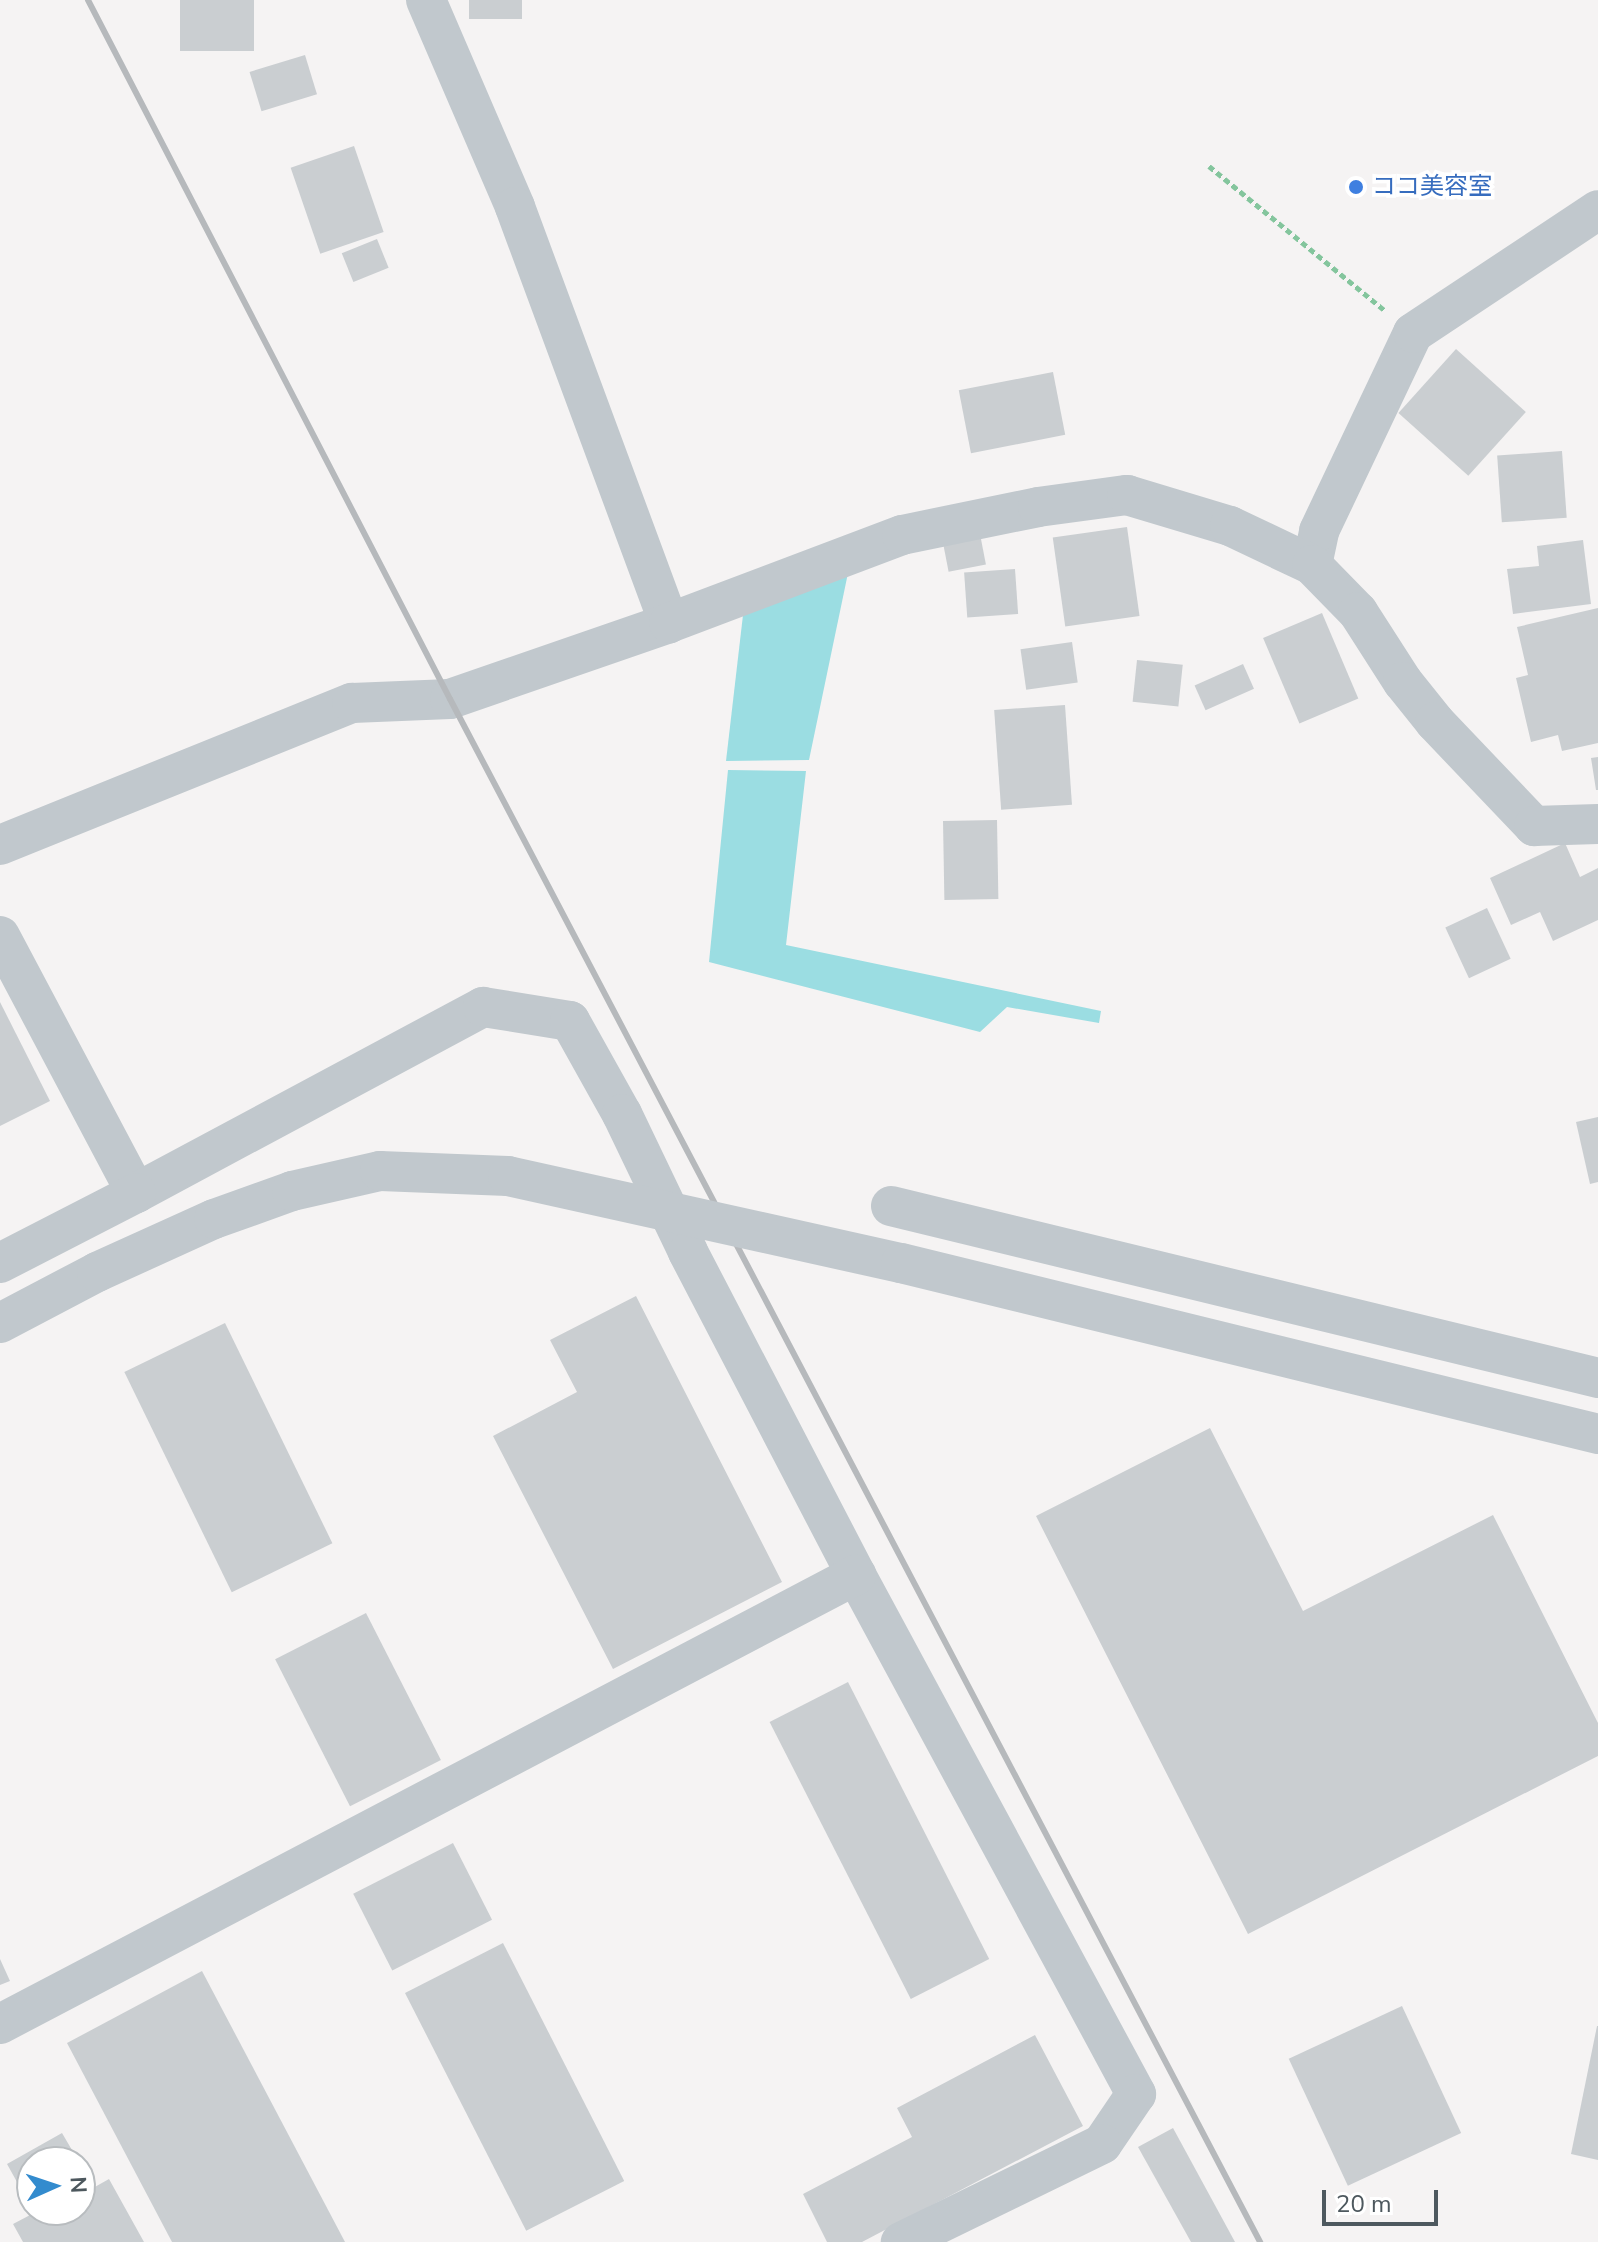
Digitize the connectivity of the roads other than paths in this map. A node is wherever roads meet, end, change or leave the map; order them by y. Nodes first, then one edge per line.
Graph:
1 (426, 0) edge
2 (1598, 210) edge
3 (1312, 565) junction
4 (669, 623) junction
5 (1598, 824) edge
6 (0, 845) edge
7 (0, 936) edge
8 (136, 1193) junction
9 (891, 1206) dead end
10 (0, 1263) edge
11 (0, 1323) edge
12 (1598, 1378) edge
13 (1598, 1434) edge
14 (856, 1575) junction
15 (0, 2024) edge
16 (901, 2242) edge

1 - 4 street
2 - 3 street
3 - 4 street
3 - 5 street
4 - 6 street
7 - 8 street
8 - 10 street
8 - 14 street
9 - 12 street
11 - 13 street, bridge
14 - 15 street
14 - 16 street

